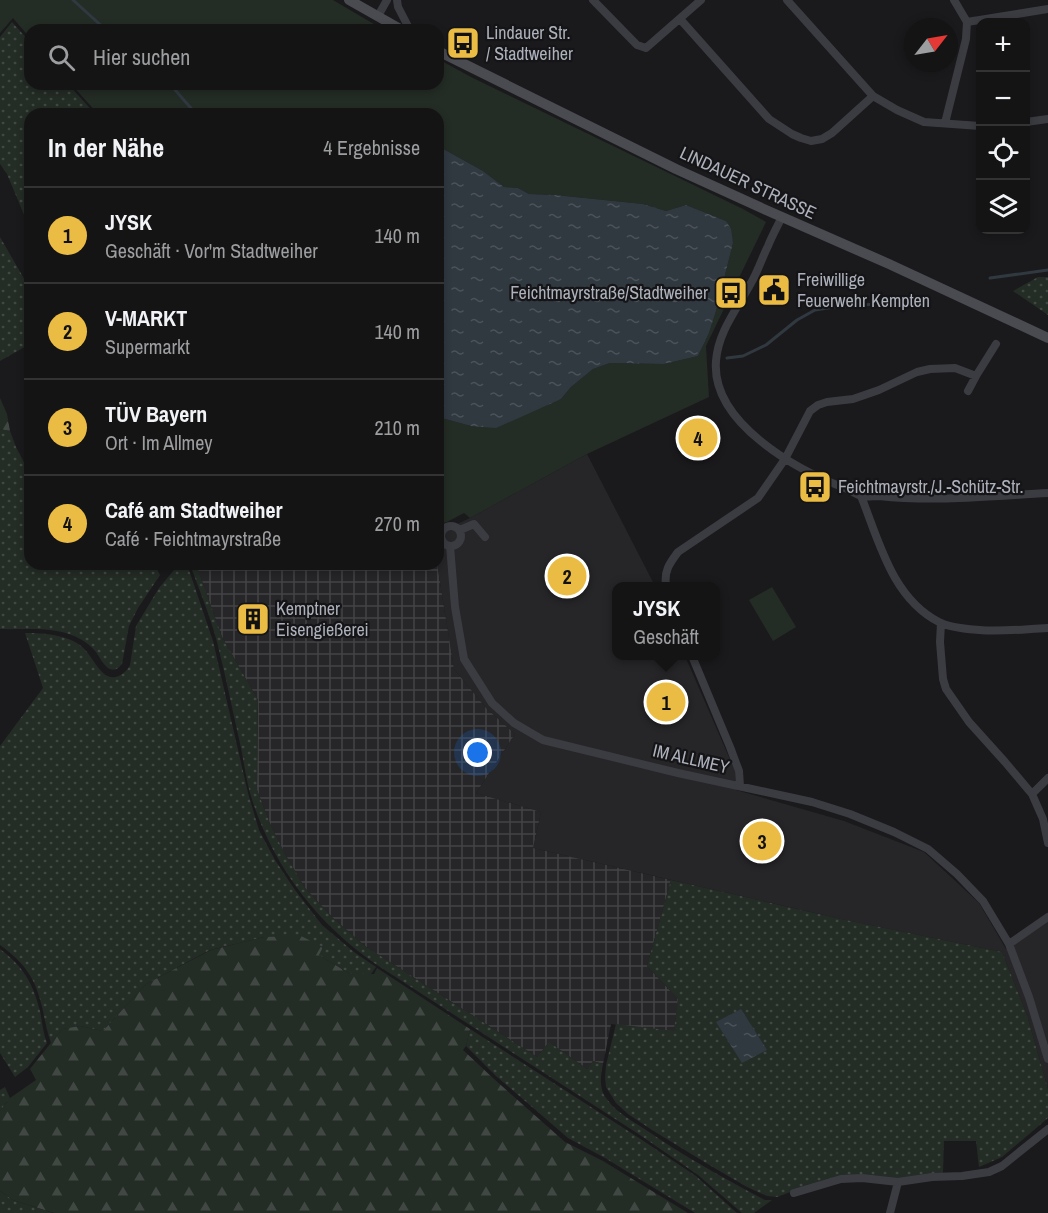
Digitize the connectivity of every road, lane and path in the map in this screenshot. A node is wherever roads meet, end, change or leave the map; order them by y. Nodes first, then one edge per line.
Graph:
1 (349, 0) edge
2 (387, 0) edge
3 (397, 0) edge
4 (593, 0) edge
5 (701, 0) edge
6 (787, 0) edge
7 (954, 0) edge
8 (1048, 9) edge
9 (378, 16) junction
10 (680, 19) junction
11 (967, 22) junction
12 (392, 24) edge
13 (407, 24) edge
14 (444, 54) edge
15 (873, 96) junction
16 (1048, 119) edge
17 (1030, 121) edge
18 (945, 123) junction
19 (976, 126) edge
20 (782, 217) junction
21 (1048, 338) edge
22 (996, 344) dead end
23 (976, 376) junction
24 (968, 391) dead end
25 (785, 459) junction
26 (1048, 493) edge
27 (861, 496) junction
28 (444, 528) edge
29 (460, 530) junction
30 (485, 537) dead end
31 (444, 543) edge
32 (450, 546) junction
33 (665, 582) edge
34 (941, 623) junction
35 (1048, 628) edge
36 (694, 660) edge
37 (1048, 778) edge
38 (740, 786) junction
39 (1032, 794) junction
40 (1045, 818) edge
41 (1048, 843) edge
42 (1048, 917) edge
43 (1009, 944) junction
44 (1048, 1059) edge
45 (1048, 1129) edge
46 (898, 1182) junction
47 (794, 1192) dead end
48 (890, 1213) edge

1 - 9 main road
2 - 9 street
3 - 13 street
4 - 10 street
5 - 10 street
6 - 15 street
7 - 11 street
8 - 11 street
9 - 12 main road
10 - 15 street
11 - 18 street
14 - 20 main road, LINDAUER STRASSE
15 - 18 street
16 - 17 street
18 - 19 street
20 - 21 main road, LINDAUER STRASSE
20 - 25 street
22 - 23 street
23 - 24 street
23 - 25 street
25 - 27 street
25 - 33 street
26 - 27 street
27 - 34 street
28 - 29 street, IM ALLMEY
29 - 30 street
29 - 32 street
31 - 32 street, IM ALLMEY
32 - 38 street, IM ALLMEY
34 - 35 street
34 - 39 street
36 - 38 street
37 - 39 street
38 - 43 street, IM ALLMEY
39 - 40 street
40 - 41 street
42 - 43 street
43 - 44 street, IM ALLMEY
45 - 46 street
46 - 47 street
46 - 48 street

